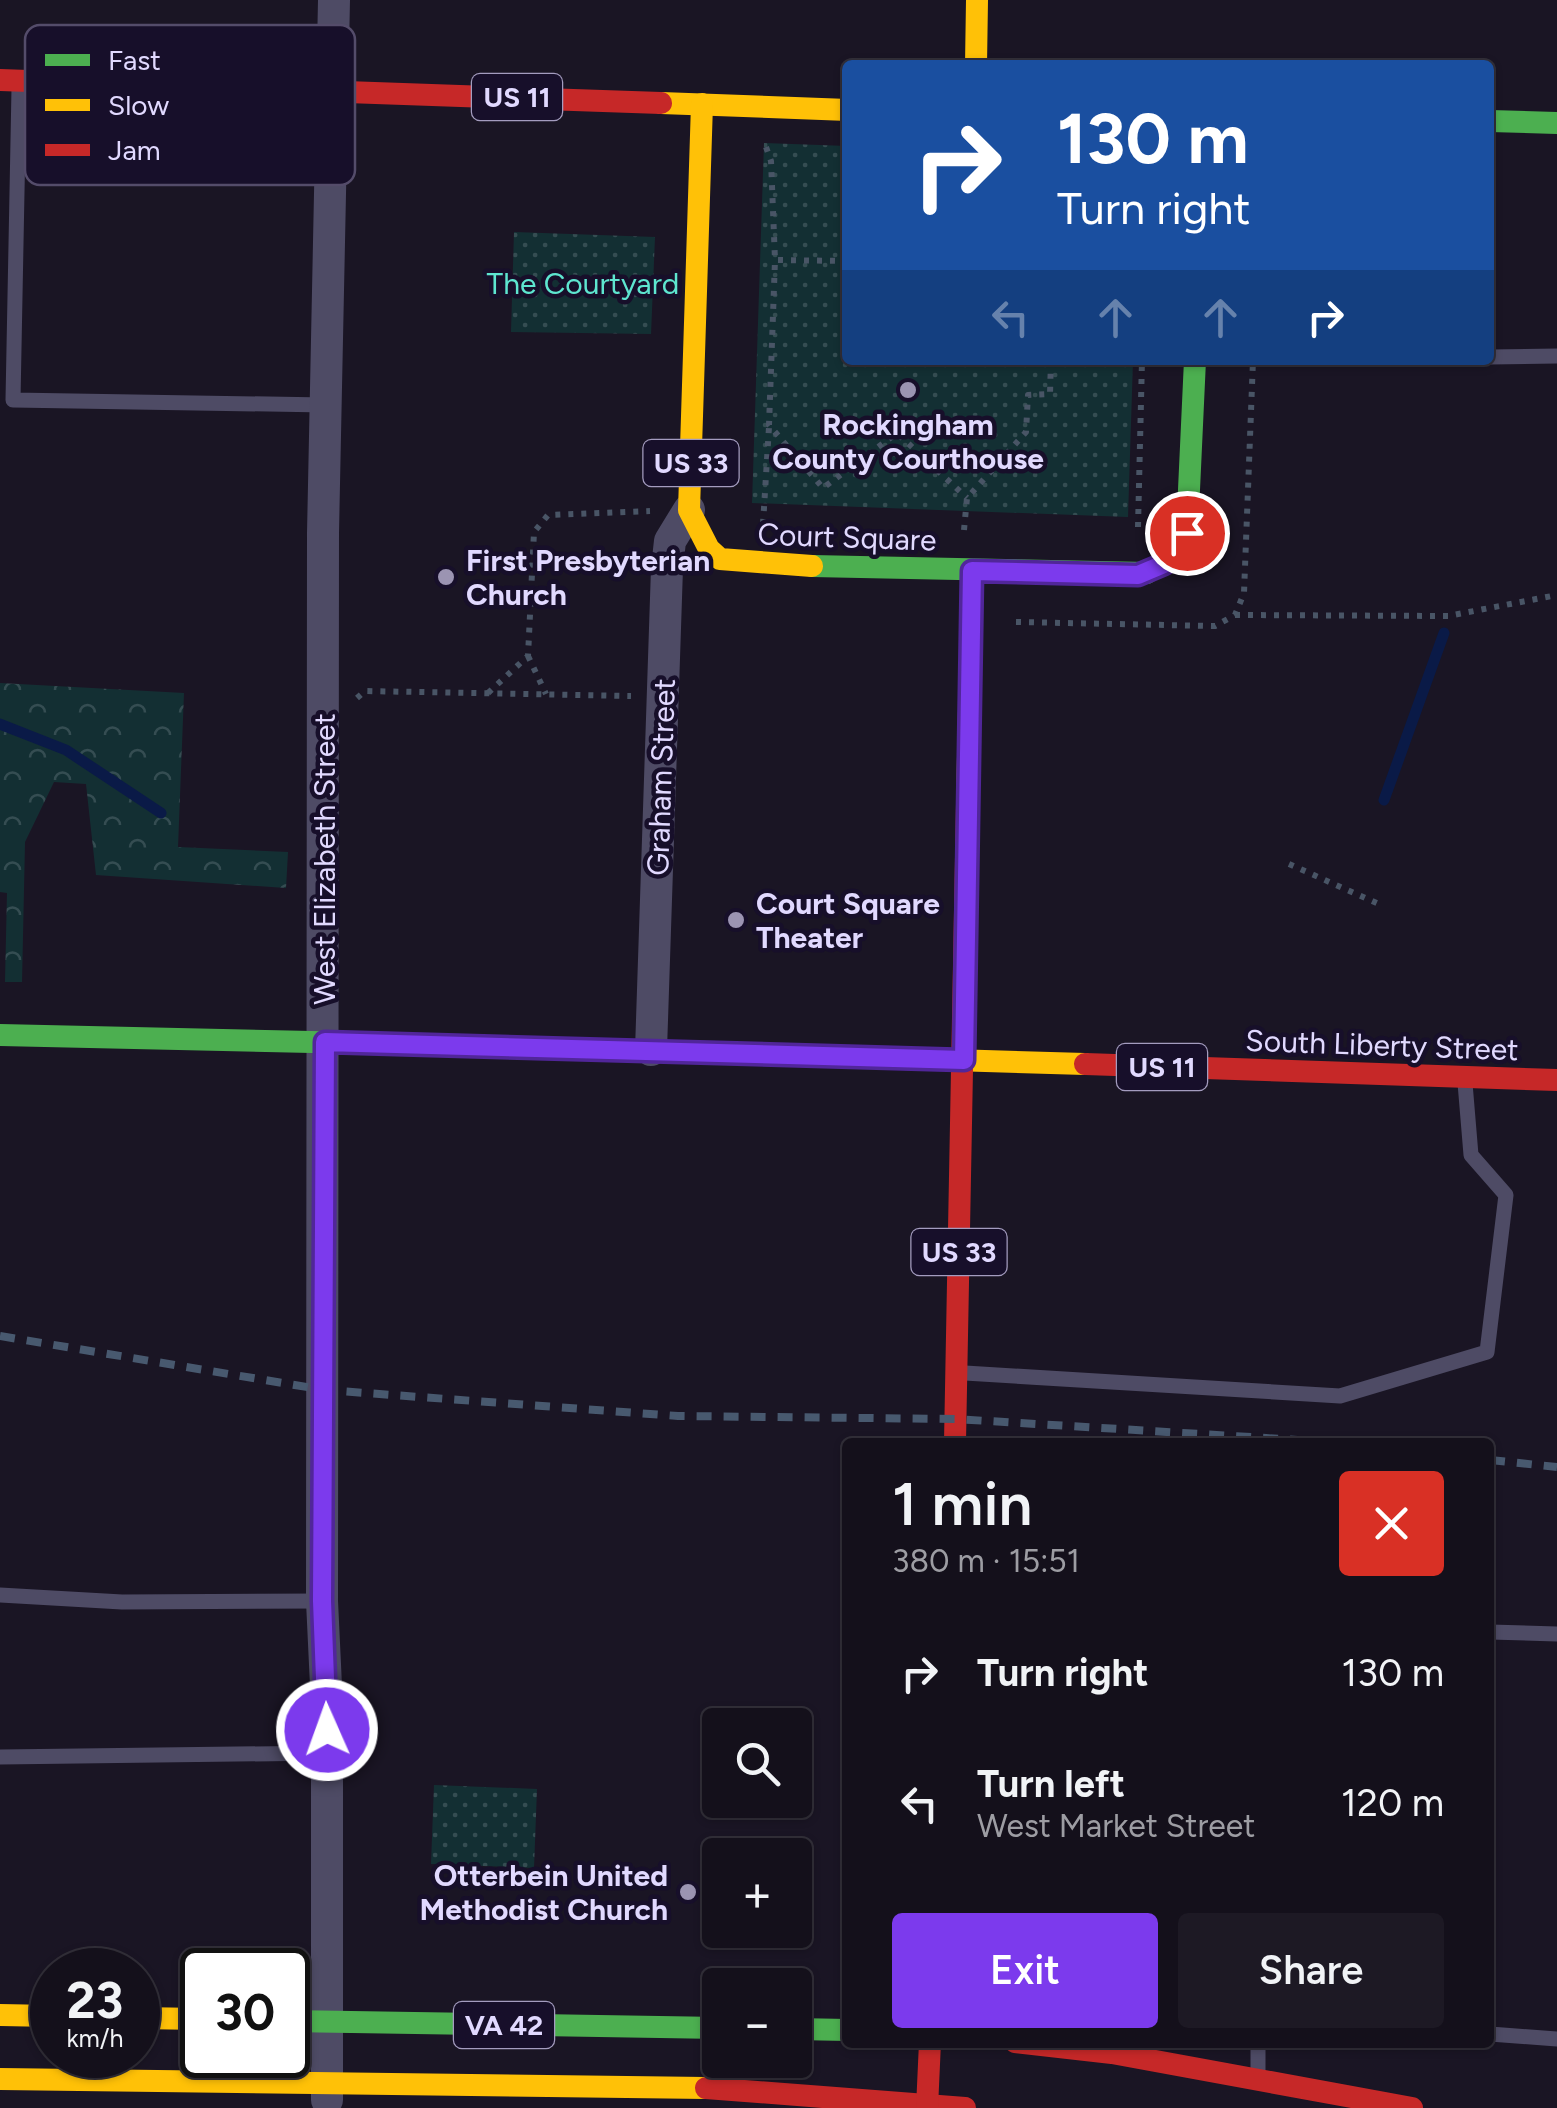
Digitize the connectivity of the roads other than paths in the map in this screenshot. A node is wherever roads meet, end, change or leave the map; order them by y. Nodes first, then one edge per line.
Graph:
1 (334, 0) edge
2 (977, 0) edge
3 (333, 25) edge
4 (976, 60) edge
5 (10, 80) edge
6 (355, 90) edge
7 (702, 104) junction
8 (842, 110) edge
9 (1494, 121) edge
10 (1557, 123) edge
11 (329, 185) edge
12 (1557, 356) edge
13 (1494, 357) edge
14 (1195, 365) edge
15 (326, 406) junction
16 (690, 510) junction
17 (972, 571) junction
18 (0, 1035) edge
19 (325, 1042) junction
20 (651, 1050) junction
21 (964, 1060) junction
22 (1464, 1077) junction
23 (1557, 1080) edge
24 (956, 1372) junction
25 (955, 1438) edge
26 (0, 1595) edge
27 (322, 1601) junction
28 (1494, 1632) edge
29 (1557, 1634) edge
30 (327, 1752) junction
31 (0, 1757) edge
32 (0, 2015) edge
33 (30, 2016) edge
34 (310, 2022) edge
35 (329, 2022) junction
36 (702, 2028) edge
37 (812, 2029) edge
38 (842, 2030) edge
39 (1494, 2034) edge
40 (1557, 2039) edge
41 (930, 2048) edge
42 (1052, 2048) edge
43 (1258, 2048) edge
44 (1258, 2078) junction
45 (0, 2079) edge
46 (327, 2096) edge
47 (927, 2106) edge
48 (966, 2108) edge
49 (1412, 2108) edge

1 - 3 street, West Elizabeth Street
2 - 4 main road
5 - 15 lane
6 - 7 main road, US 11
7 - 8 main road, US 11
7 - 16 main road, US 33
9 - 10 main road
11 - 15 street, West Elizabeth Street
12 - 13 lane
14 - 17 main road, Court Square / US 33
15 - 19 street, West Elizabeth Street
16 - 17 main road, Court Square / US 33
16 - 20 street, Graham Street
17 - 21 main road, US 33
18 - 19 main road, US 11
19 - 20 main road, US 11
19 - 27 street, West Elizabeth Street
20 - 21 main road, US 11
21 - 22 main road, South Liberty Street / US 11
21 - 24 main road, US 33
22 - 23 main road, South Liberty Street / US 11
22 - 24 lane
24 - 25 main road, US 33
26 - 27 lane
27 - 30 street, West Elizabeth Street
28 - 29 lane
30 - 31 lane
30 - 35 street, West Elizabeth Street
32 - 33 main road
34 - 35 main road, VA 42
35 - 36 main road, VA 42
35 - 46 street, West Elizabeth Street
37 - 38 main road
39 - 40 lane
41 - 47 main road
42 - 44 main road
43 - 44 lane
44 - 49 main road
45 - 46 main road, VA 42
46 - 47 main road, VA 42
47 - 48 main road, VA 42

